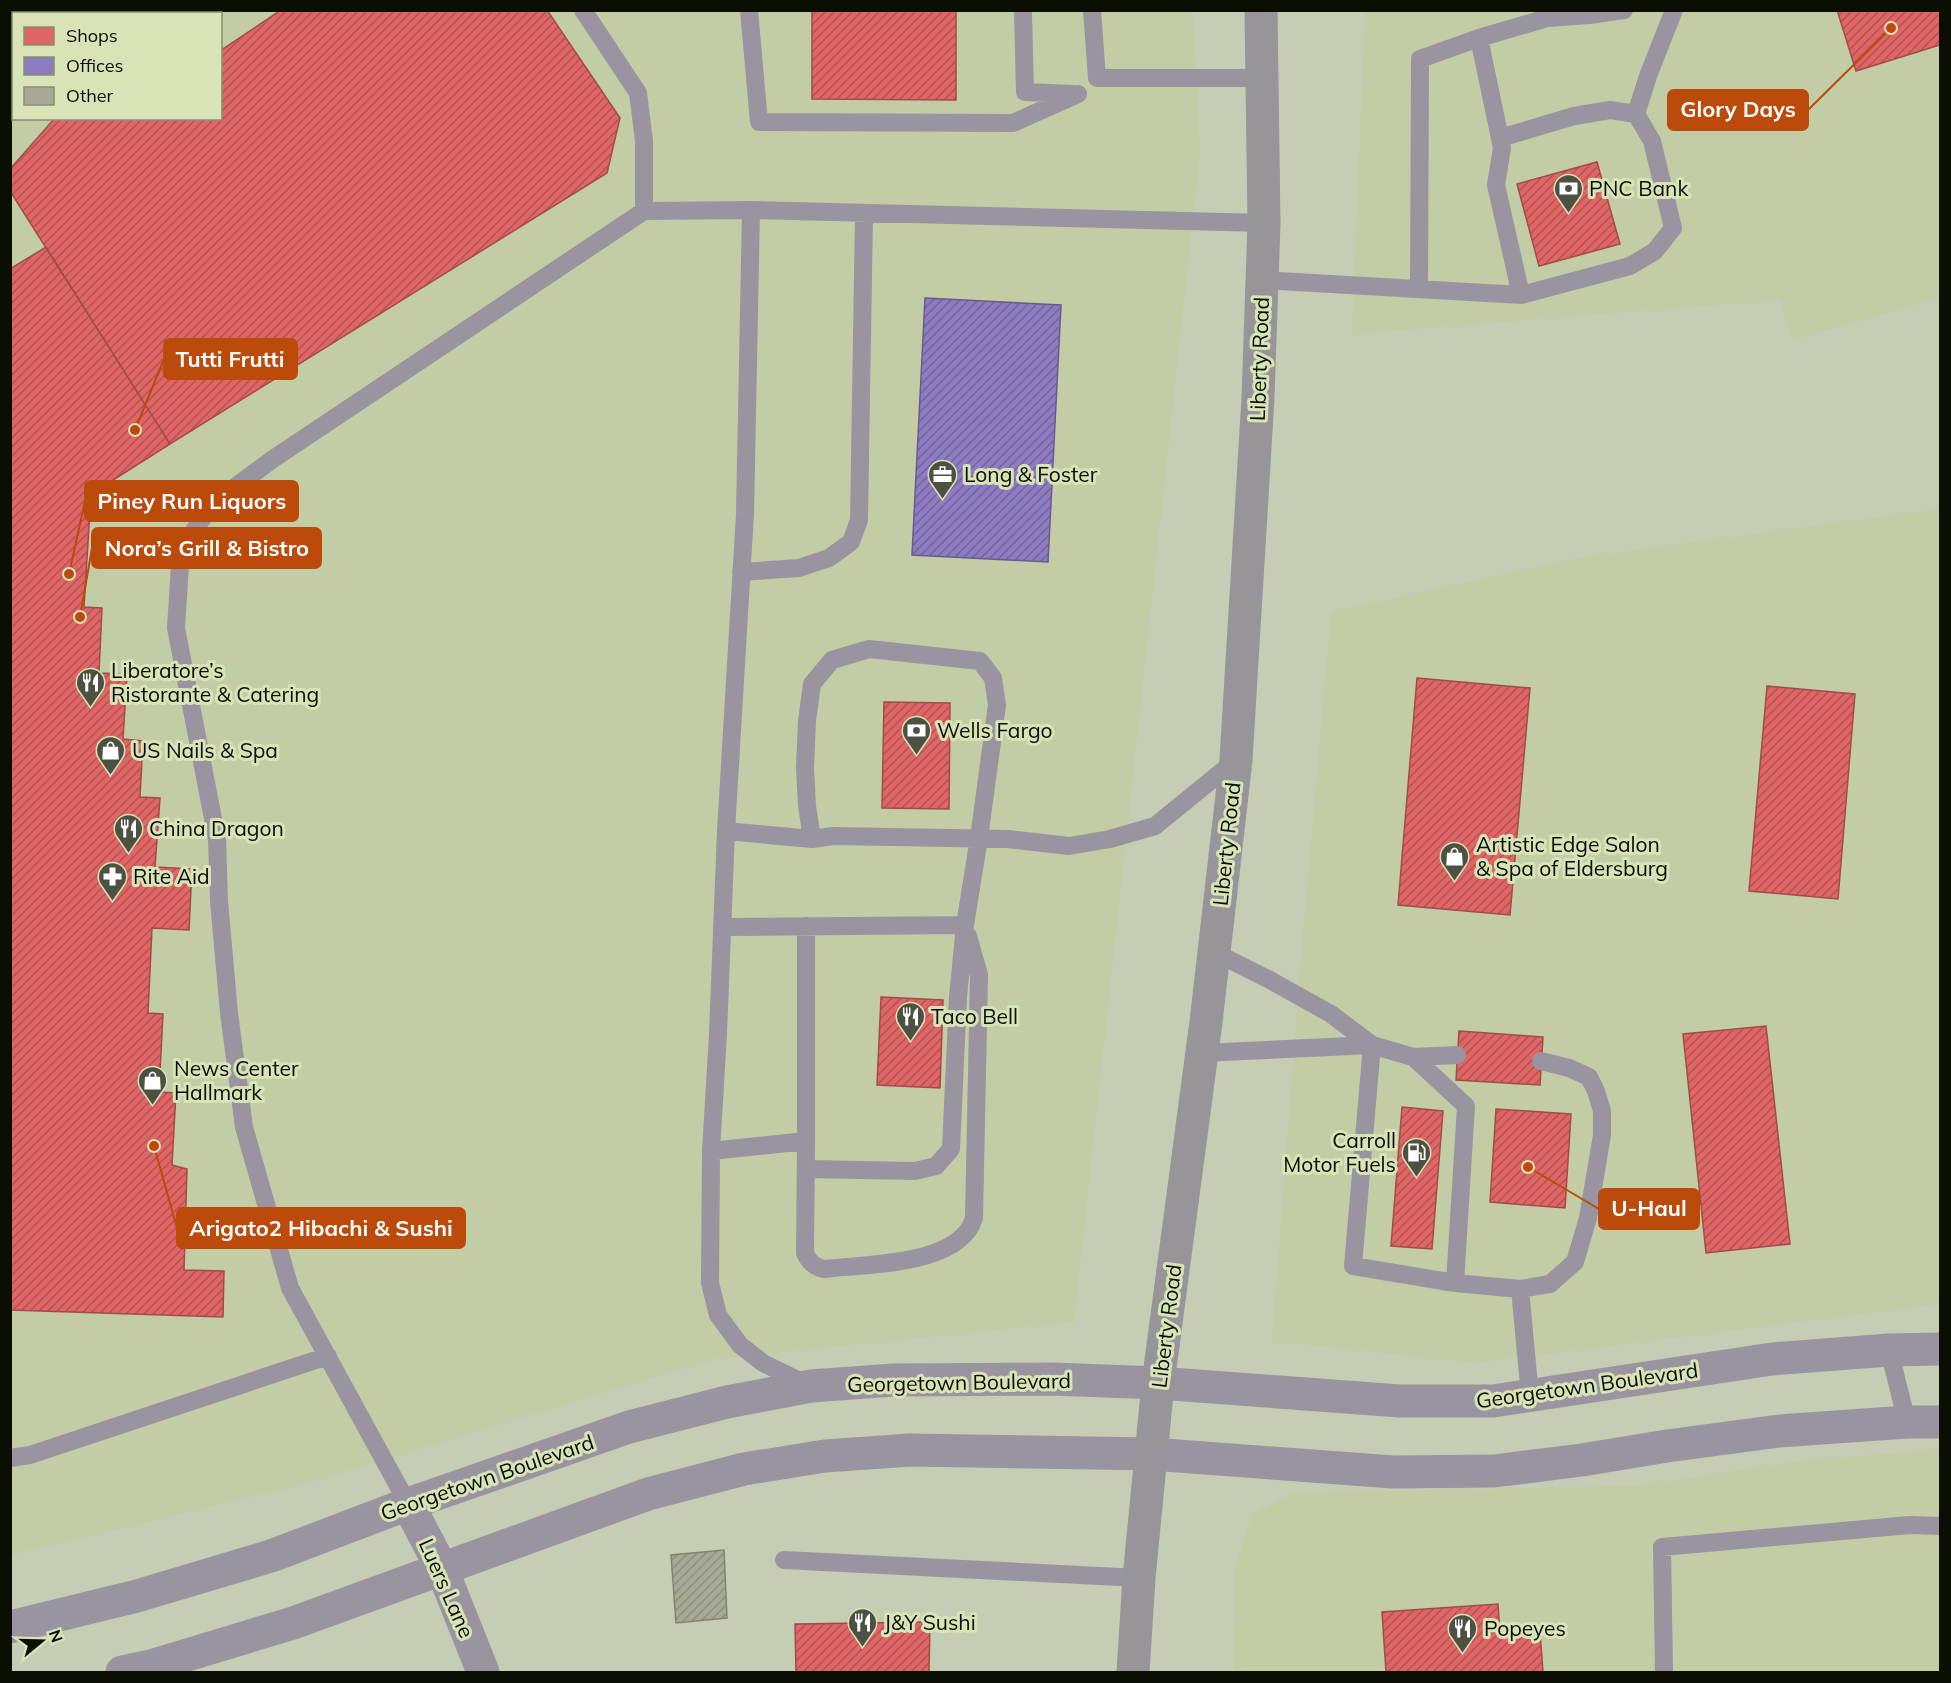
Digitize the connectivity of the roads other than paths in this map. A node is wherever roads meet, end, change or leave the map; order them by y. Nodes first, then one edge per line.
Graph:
1 (583, 10) edge
2 (749, 10) edge
3 (1023, 10) edge
4 (1092, 10) edge
5 (1261, 10) edge
6 (1624, 10) edge
7 (1674, 10) edge
8 (1479, 38) junction
9 (1096, 78) junction
10 (1262, 78) junction
11 (1078, 94) junction
12 (1636, 114) junction
13 (1500, 138) junction
14 (751, 210) junction
15 (644, 211) junction
16 (864, 214) junction
17 (1264, 223) junction
18 (1262, 280) junction
19 (1419, 288) junction
20 (1521, 296) junction
21 (741, 572) junction
22 (1236, 760) junction
23 (726, 831) junction
24 (979, 838) junction
25 (812, 839) junction
26 (964, 925) junction
27 (806, 926) junction
28 (722, 927) junction
29 (1214, 952) junction
30 (1372, 1045) junction
31 (1202, 1053) junction
32 (1457, 1055) dead end
33 (1413, 1057) junction
34 (1541, 1061) dead end
35 (807, 1141) junction
36 (711, 1151) junction
37 (807, 1170) junction
38 (1455, 1283) junction
39 (1520, 1289) junction
40 (1941, 1349) edge
41 (1888, 1350) junction
42 (328, 1356) junction
43 (1158, 1383) junction
44 (811, 1386) junction
45 (1530, 1396) junction
46 (1907, 1422) junction
47 (1941, 1422) edge
48 (1150, 1454) junction
49 (10, 1458) edge
50 (408, 1504) junction
51 (1941, 1526) edge
52 (784, 1560) dead end
53 (442, 1569) junction
54 (1139, 1578) junction
55 (10, 1627) edge
56 (122, 1672) edge
57 (483, 1672) edge
58 (1133, 1672) edge
59 (1664, 1672) edge

1 - 15 lane
2 - 11 lane
3 - 11 lane
4 - 9 lane
5 - 10 main road, Liberty Road
6 - 8 lane
7 - 12 lane
8 - 13 lane
8 - 19 lane
9 - 10 lane
9 - 11 lane
10 - 17 main road, Liberty Road
12 - 13 lane
12 - 20 lane
13 - 20 lane
14 - 15 lane
14 - 16 lane
14 - 21 lane
15 - 42 lane
16 - 17 lane
16 - 21 lane
17 - 18 main road, Liberty Road
18 - 19 lane
18 - 22 main road, Liberty Road
19 - 20 lane
21 - 23 lane
22 - 24 lane
22 - 29 main road, Liberty Road
23 - 25 lane
23 - 28 lane
24 - 25 lane
24 - 25 lane
24 - 26 lane
26 - 27 lane
26 - 37 lane
26 - 37 lane
27 - 28 lane
27 - 35 lane
28 - 36 lane
29 - 30 lane
29 - 31 main road, Liberty Road
30 - 31 lane
30 - 33 lane
30 - 38 lane
31 - 43 main road, Liberty Road
32 - 33 lane
33 - 38 lane
34 - 39 lane
35 - 36 lane
35 - 37 lane
36 - 44 lane
38 - 39 lane
39 - 45 lane
40 - 41 street, Georgetown Boulevard
41 - 45 street, Georgetown Boulevard
41 - 46 lane
42 - 49 lane
42 - 50 lane
43 - 44 street, Georgetown Boulevard
43 - 45 street, Georgetown Boulevard
43 - 48 main road, Liberty Road
44 - 50 street, Georgetown Boulevard
46 - 47 street
46 - 48 street
48 - 53 street
48 - 54 main road, Liberty Road
50 - 53 street, Luers Lane
50 - 55 street, Georgetown Boulevard
51 - 59 lane
52 - 54 lane
53 - 56 street
53 - 57 street, Luers Lane
54 - 58 main road, Liberty Road

